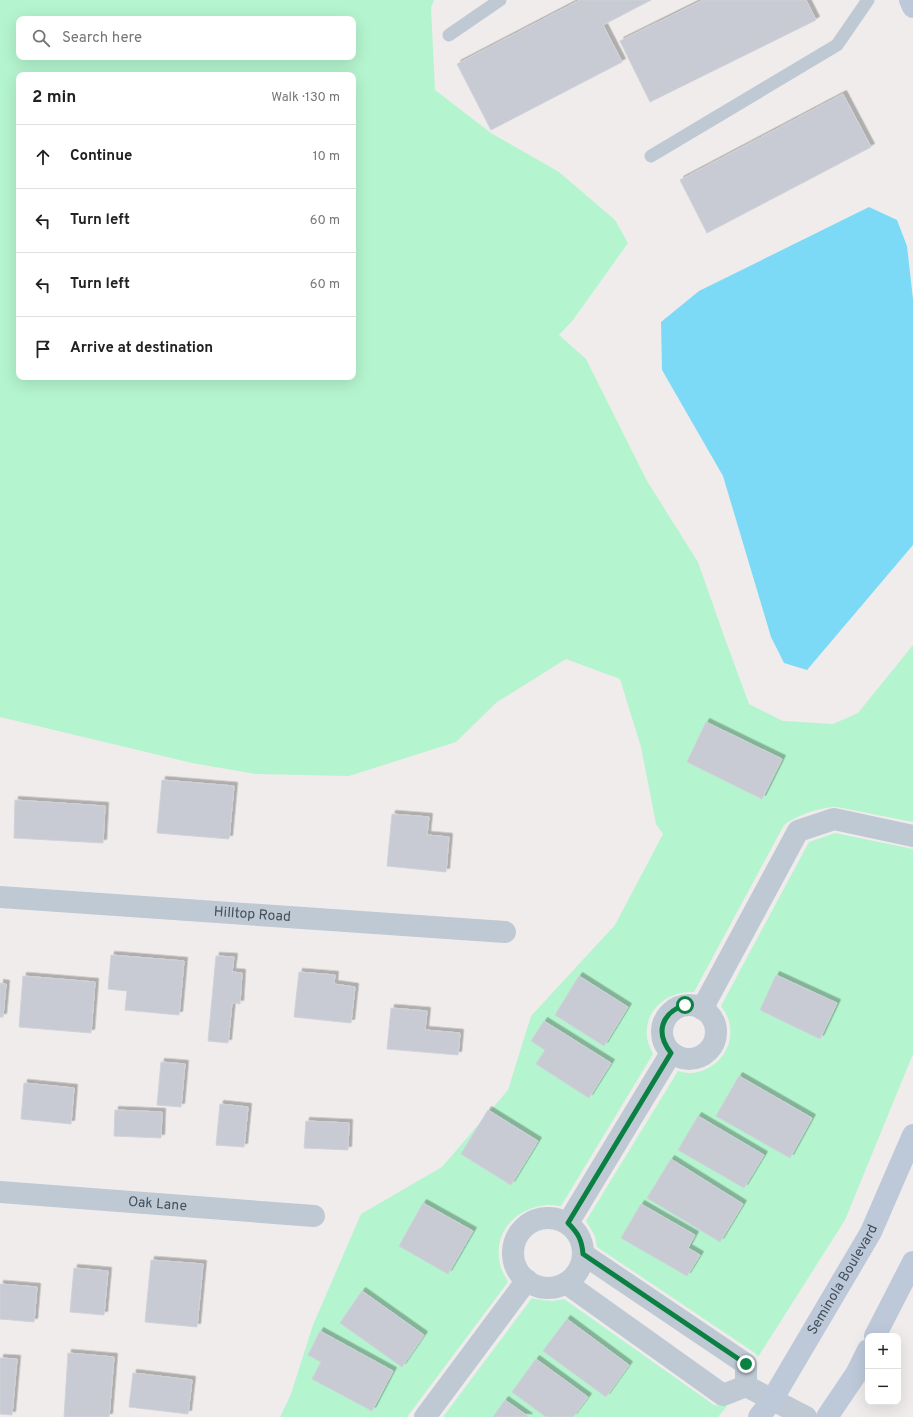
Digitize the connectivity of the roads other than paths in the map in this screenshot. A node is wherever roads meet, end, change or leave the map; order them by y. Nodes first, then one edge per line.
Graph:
1 (500, 0) edge
2 (868, 0) edge
3 (910, 0) edge
4 (913, 7) edge
5 (449, 35) dead end
6 (651, 156) dead end
7 (913, 836) edge
8 (0, 897) edge
9 (505, 932) dead end
10 (702, 1009) junction
11 (671, 1053) junction
12 (913, 1135) edge
13 (0, 1192) edge
14 (314, 1216) dead end
15 (568, 1223) junction
16 (583, 1254) junction
17 (913, 1262) edge
18 (528, 1280) junction
19 (566, 1283) junction
20 (877, 1333) edge
21 (865, 1356) edge
22 (746, 1386) junction
23 (772, 1400) junction
24 (426, 1417) edge
25 (759, 1417) edge
26 (806, 1417) edge
27 (827, 1417) edge

1 - 5 lane
2 - 6 lane
3 - 4 main road
7 - 10 street
8 - 9 street, Hilltop Road
10 - 11 street
10 - 11 street
11 - 15 street
12 - 23 main road, Seminola Boulevard
13 - 14 street, Oak Lane
15 - 16 street
15 - 18 street
16 - 19 street
16 - 22 street
17 - 20 main road
18 - 19 street
18 - 24 street
19 - 22 street
21 - 27 main road
22 - 23 street
23 - 25 main road, Seminola Boulevard
23 - 26 street

